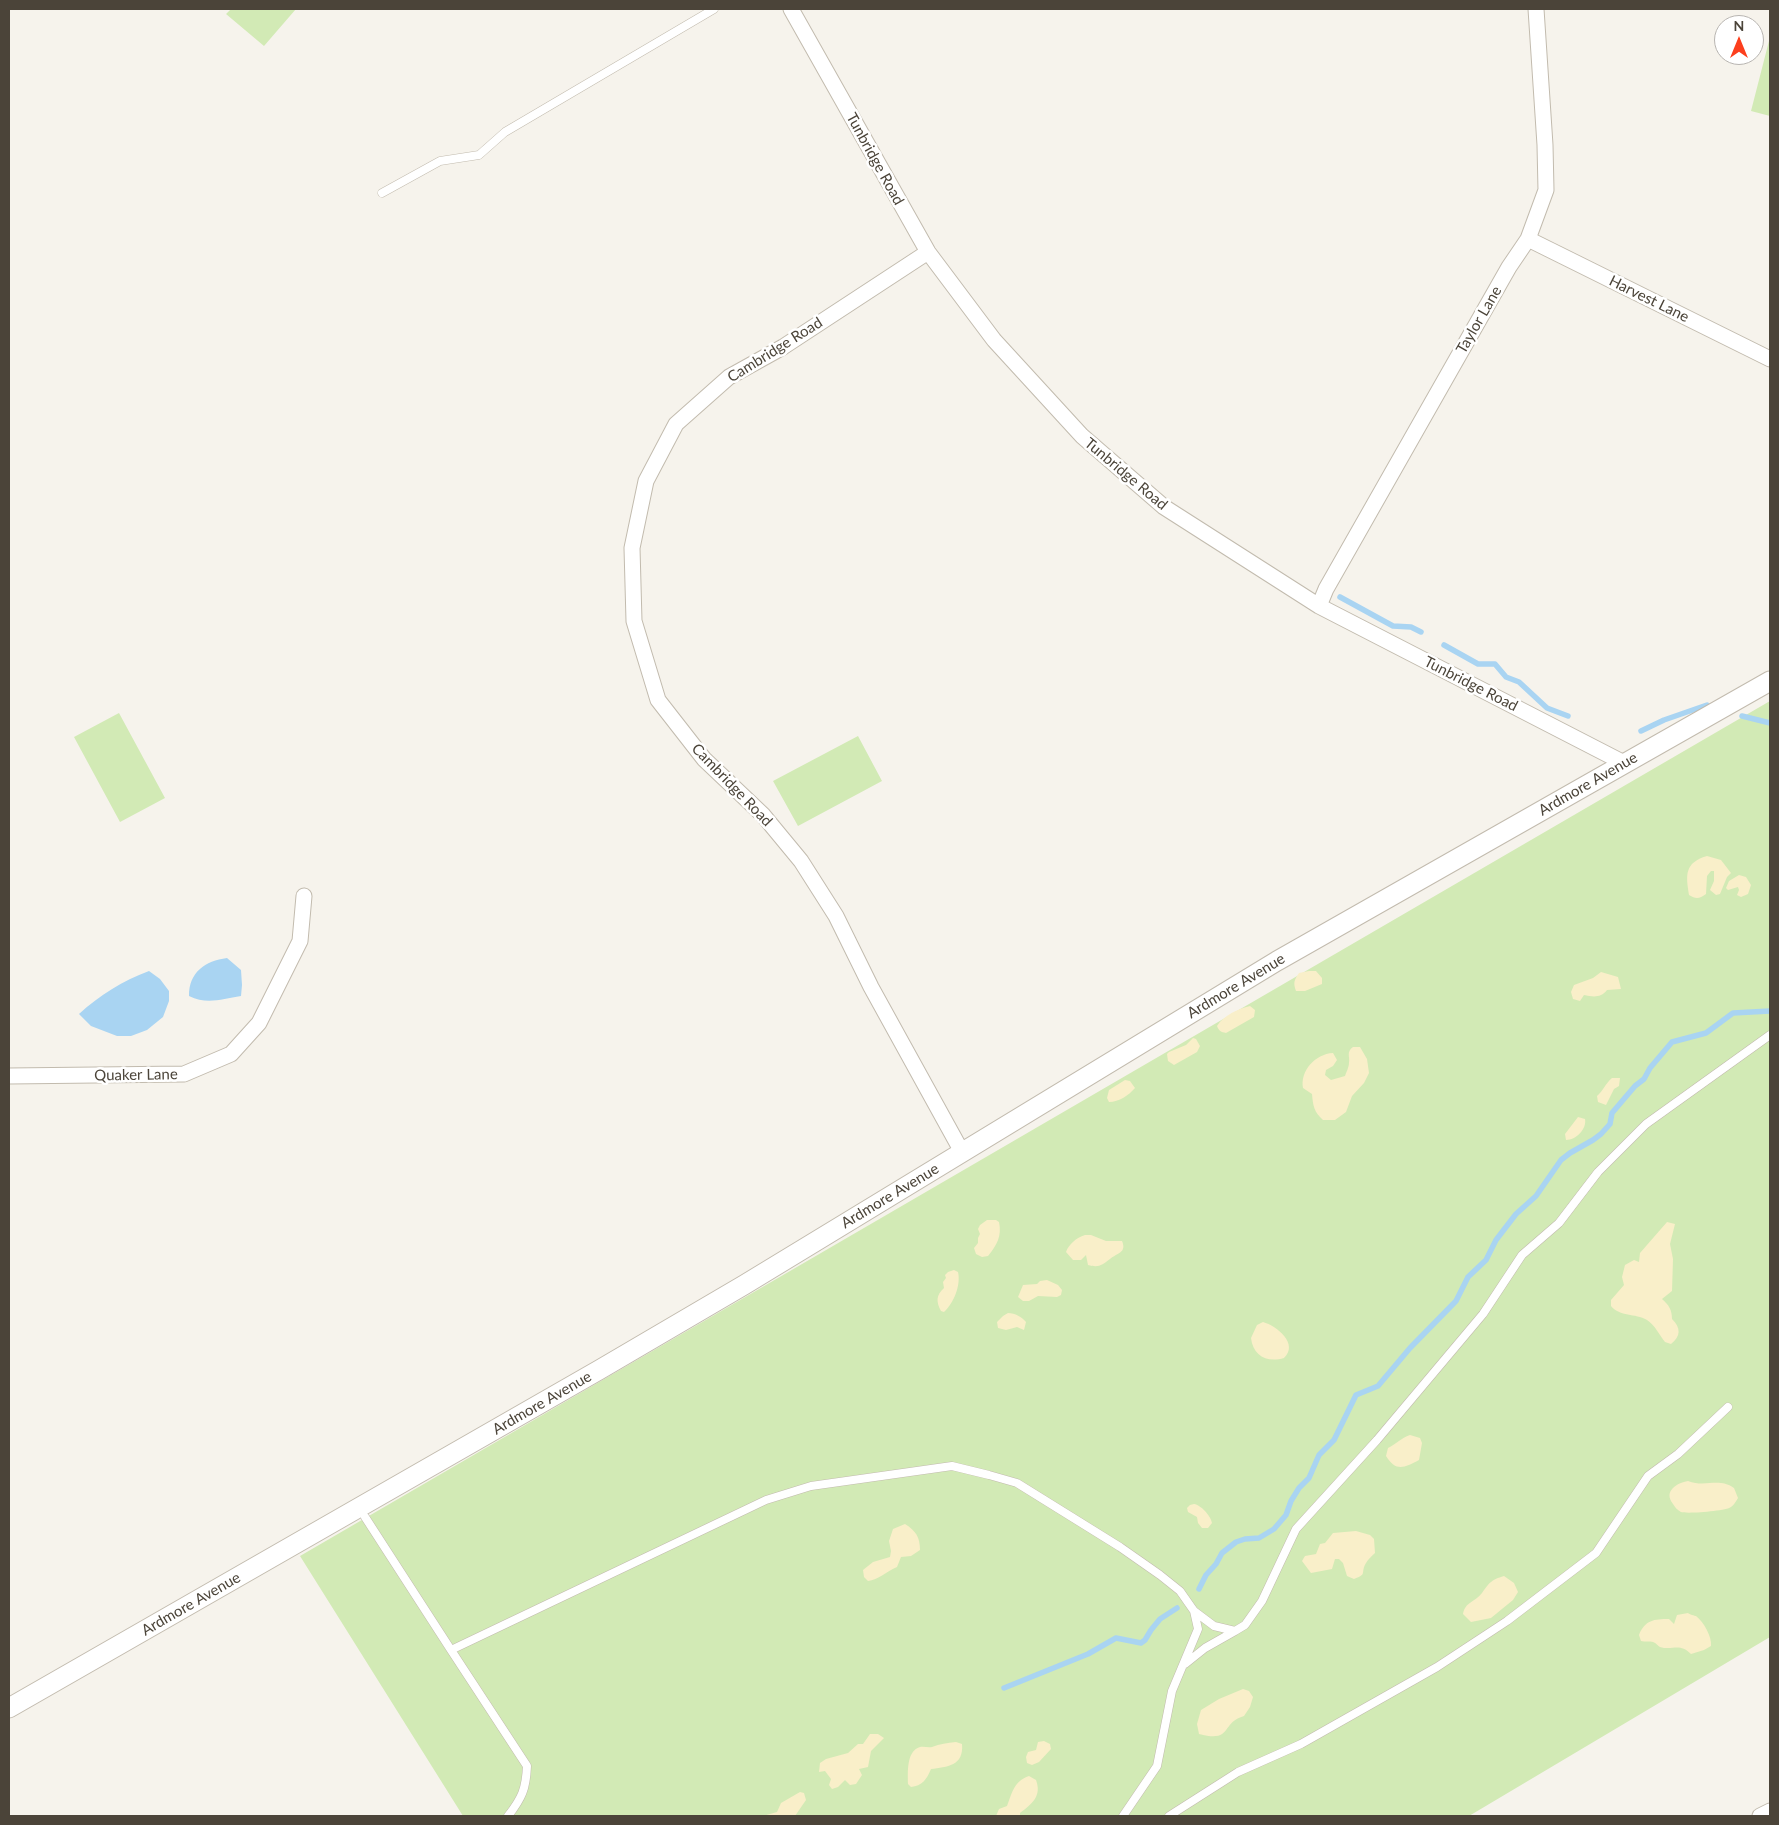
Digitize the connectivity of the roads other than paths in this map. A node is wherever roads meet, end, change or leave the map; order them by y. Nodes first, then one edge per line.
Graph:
1 (714, 9) edge
2 (791, 9) edge
3 (1536, 9) edge
4 (382, 193) dead end
5 (1528, 239) junction
6 (928, 252) junction
7 (1770, 359) edge
8 (1319, 606) junction
9 (1770, 681) edge
10 (1624, 763) junction
11 (304, 896) dead end
12 (1770, 1035) edge
13 (9, 1076) edge
14 (962, 1152) junction
15 (1728, 1407) dead end
16 (365, 1517) dead end
17 (1194, 1611) junction
18 (1235, 1630) junction
19 (451, 1650) junction
20 (1183, 1666) junction
21 (9, 1708) edge
22 (1770, 1811) edge
23 (508, 1816) edge
24 (1123, 1816) edge
25 (1169, 1816) edge
26 (1760, 1816) edge

1 - 4 lane
2 - 6 street, Tunbridge Road
3 - 5 street, Taylor Lane
5 - 7 street, Harvest Lane
5 - 8 street, Taylor Lane
6 - 8 street, Tunbridge Road
6 - 14 street, Cambridge Road
8 - 10 street, Tunbridge Road
9 - 10 street, Ardmore Avenue
10 - 14 street, Ardmore Avenue
11 - 13 street, Quaker Lane
12 - 18 lane
14 - 21 street, Ardmore Avenue
15 - 25 lane
16 - 19 lane
17 - 18 lane
17 - 19 lane
17 - 20 lane
18 - 20 lane
19 - 23 lane
20 - 24 lane
22 - 26 street

